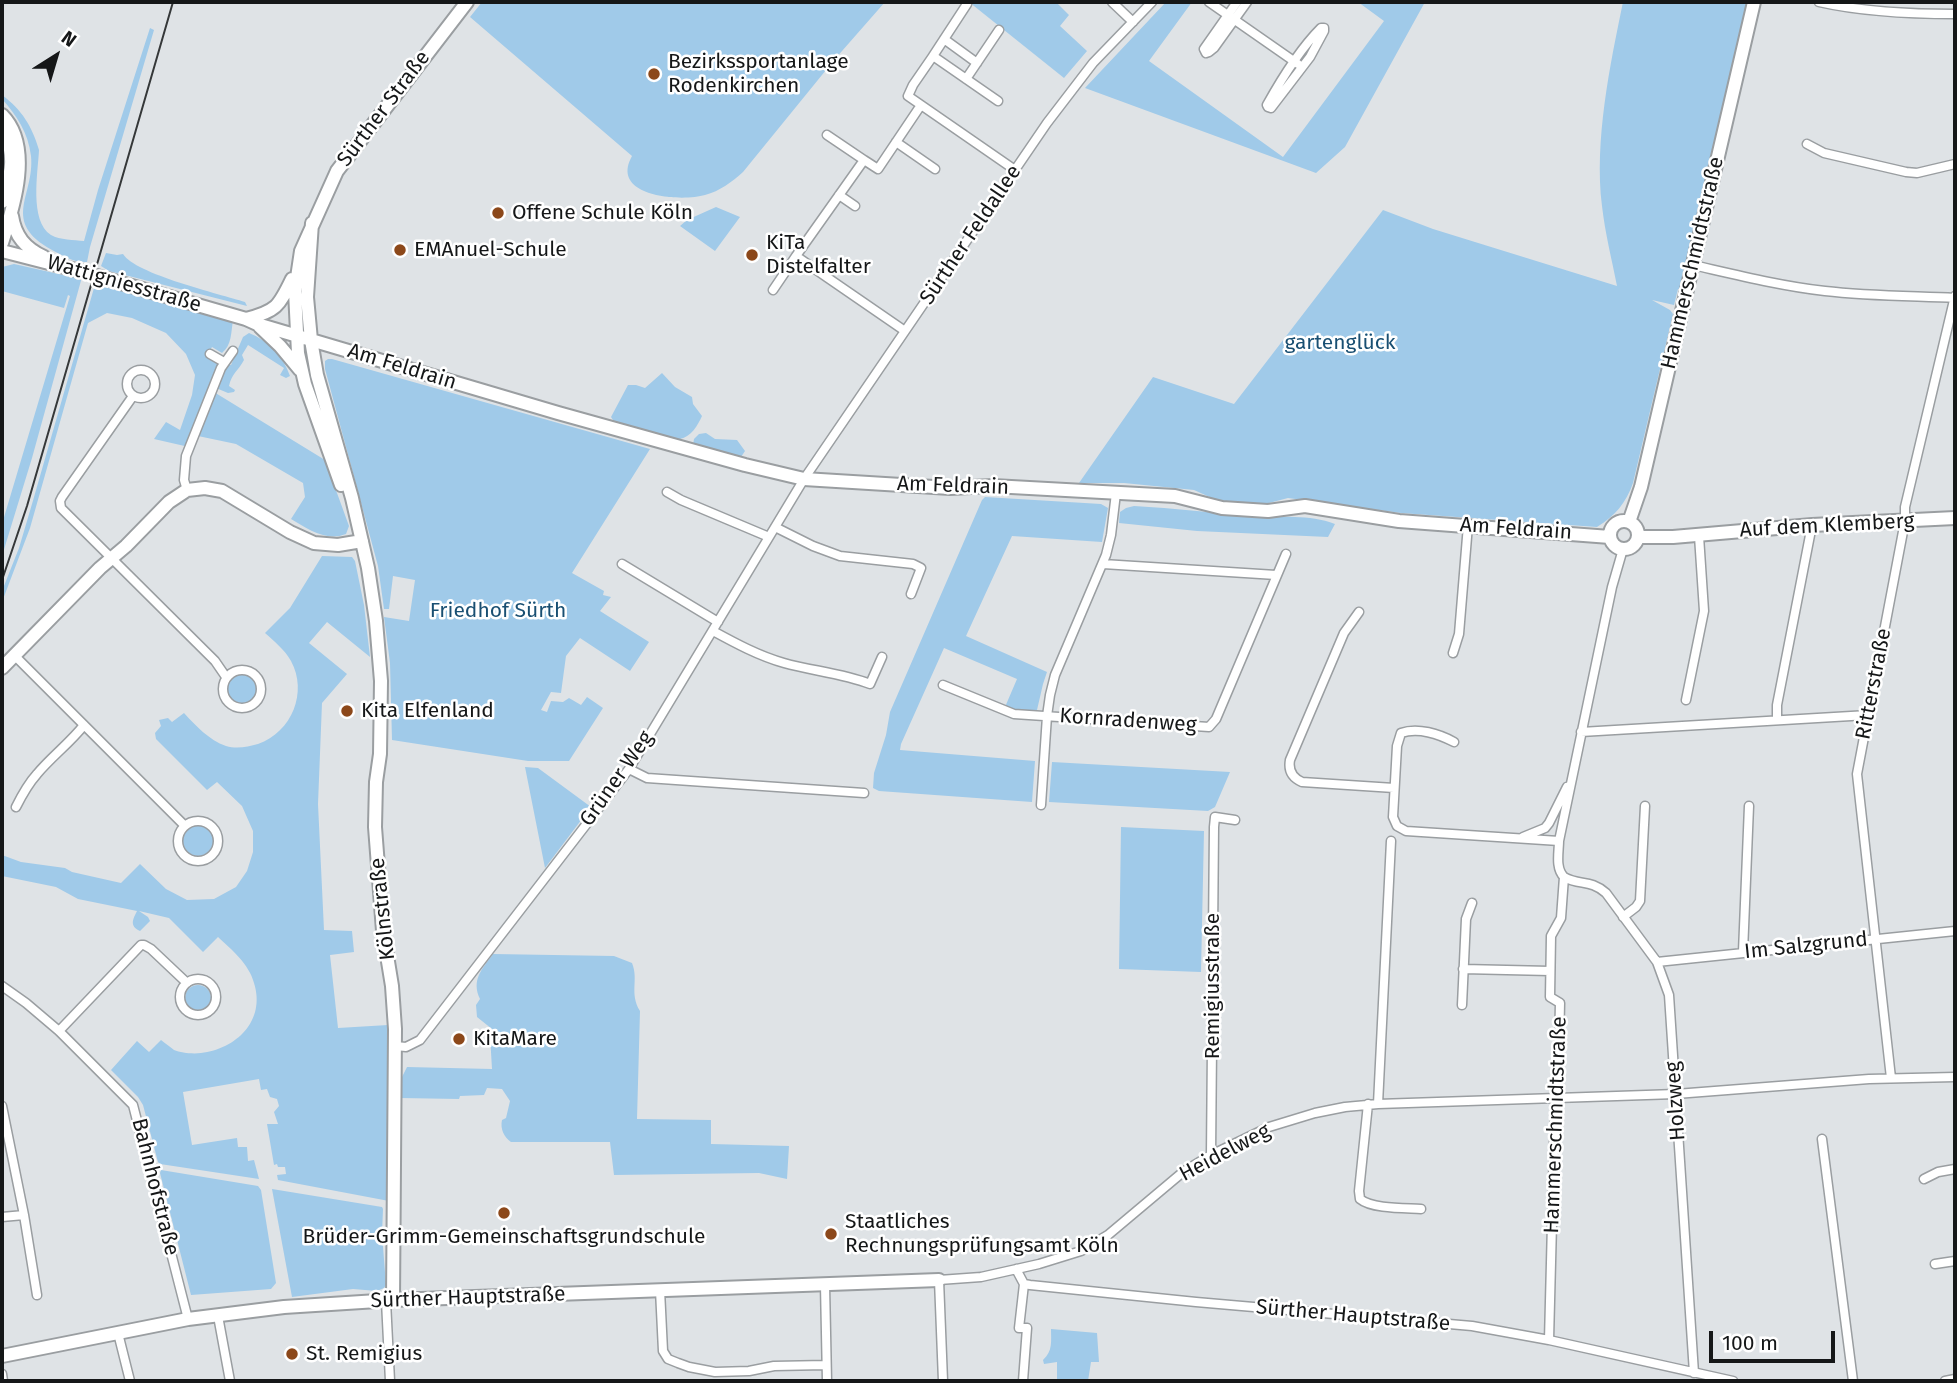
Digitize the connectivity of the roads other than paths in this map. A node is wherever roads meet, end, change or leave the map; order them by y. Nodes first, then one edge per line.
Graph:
1 (467, 2) edge
2 (1112, 2) edge
3 (1152, 2) edge
4 (1209, 2) edge
5 (1237, 2) edge
6 (1247, 2) edge
7 (1754, 2) edge
8 (1819, 2) edge
9 (967, 4) dead end
10 (1955, 14) edge
11 (1227, 15) junction
12 (1235, 20) junction
13 (1133, 22) junction
14 (999, 30) dead end
15 (944, 39) junction
16 (933, 56) junction
17 (1294, 61) junction
18 (977, 63) junction
19 (1302, 68) junction
20 (966, 79) junction
21 (998, 101) dead end
22 (921, 105) junction
23 (2, 115) edge
24 (2, 128) edge
25 (827, 135) dead end
26 (896, 142) junction
27 (1807, 144) dead end
28 (863, 160) junction
29 (1955, 164) edge
30 (935, 169) dead end
31 (1015, 170) junction
32 (839, 195) junction
33 (6, 205) edge
34 (855, 206) dead end
35 (312, 223) junction
36 (2, 243) edge
37 (2, 251) edge
38 (796, 256) junction
39 (1693, 265) junction
40 (298, 269) junction
41 (76, 270) junction
42 (773, 290) dead end
43 (1955, 297) edge
44 (252, 321) junction
45 (905, 331) junction
46 (296, 335) junction
47 (311, 340) junction
48 (233, 352) dead end
49 (210, 354) dead end
50 (224, 362) junction
51 (302, 372) junction
52 (133, 396) dead end
53 (804, 479) junction
54 (187, 489) junction
55 (667, 492) dead end
56 (1116, 493) junction
57 (1955, 519) edge
58 (356, 521) junction
59 (1905, 521) junction
60 (1629, 522) junction
61 (1468, 525) junction
62 (1812, 525) junction
63 (775, 527) junction
64 (1699, 536) junction
65 (769, 537) junction
66 (1610, 537) junction
67 (1638, 537) junction
68 (362, 541) junction
69 (1623, 549) junction
70 (1286, 554) dead end
71 (111, 559) junction
72 (622, 564) dead end
73 (1103, 564) junction
74 (1276, 575) junction
75 (911, 594) dead end
76 (1359, 612) dead end
77 (718, 622) junction
78 (713, 631) junction
79 (1452, 653) dead end
80 (15, 655) junction
81 (882, 657) dead end
82 (2, 668) edge
83 (226, 677) junction
84 (943, 685) dead end
85 (1686, 700) dead end
86 (1868, 715) junction
87 (1047, 716) junction
88 (1777, 720) junction
89 (84, 725) junction
90 (1581, 732) junction
91 (1454, 741) dead end
92 (629, 769) junction
93 (1571, 781) junction
94 (1394, 789) junction
95 (864, 793) dead end
96 (1041, 805) dead end
97 (1645, 806) dead end
98 (1749, 806) dead end
99 (16, 807) dead end
100 (1235, 820) dead end
101 (185, 826) junction
102 (1520, 838) junction
103 (1391, 841) dead end
104 (1559, 841) junction
105 (1564, 877) junction
106 (1472, 903) dead end
107 (1623, 917) junction
108 (1955, 931) edge
109 (1874, 939) junction
110 (1743, 952) junction
111 (1657, 962) junction
112 (1463, 969) junction
113 (1550, 971) junction
114 (187, 983) junction
115 (2, 986) edge
116 (1462, 1005) dead end
117 (59, 1031) junction
118 (395, 1046) junction
119 (1955, 1077) edge
120 (1891, 1078) junction
121 (1676, 1094) junction
122 (1556, 1098) junction
123 (1368, 1104) junction
124 (1378, 1104) junction
125 (2, 1106) edge
126 (1822, 1139) dead end
127 (1211, 1155) junction
128 (1955, 1169) edge
129 (1924, 1179) dead end
130 (1421, 1209) dead end
131 (24, 1215) junction
132 (2, 1217) edge
133 (1955, 1261) edge
134 (1935, 1264) dead end
135 (1016, 1269) junction
136 (939, 1280) junction
137 (1024, 1284) junction
138 (825, 1286) junction
139 (660, 1290) junction
140 (37, 1295) dead end
141 (389, 1300) junction
142 (218, 1316) junction
143 (188, 1319) junction
144 (118, 1333) junction
145 (1549, 1340) junction
146 (2, 1356) edge
147 (826, 1365) junction
148 (1694, 1373) junction
149 (2, 1374) edge
150 (1955, 1379) edge
151 (3, 1381) edge
152 (130, 1381) edge
153 (230, 1381) edge
154 (390, 1381) edge
155 (827, 1381) edge
156 (943, 1381) edge
157 (1023, 1381) edge
158 (1733, 1381) edge
159 (1853, 1381) edge
160 (1945, 1381) edge

1 - 35 street, Sürther Straße
2 - 13 street
3 - 13 street, Sürther Feldallee
4 - 11 street
5 - 11 street
6 - 12 street
7 - 39 street, Hammerschmidtstraße
8 - 10 street
9 - 15 street
11 - 12 street
11 - 12 street
12 - 17 street
13 - 31 street, Sürther Feldallee
14 - 18 street
15 - 16 street
15 - 18 street
16 - 20 street
16 - 22 street
17 - 19 street
17 - 19 street
17 - 19 street
18 - 20 street
20 - 21 street
22 - 26 street
22 - 31 street
23 - 33 street
24 - 33 street
25 - 28 street
26 - 28 street
26 - 30 street
27 - 29 street
28 - 32 street
31 - 45 street, Sürther Feldallee
32 - 34 street
32 - 38 street
33 - 36 street
33 - 41 street
35 - 40 street, Sürther Straße
35 - 47 street, Sürther Straße
37 - 41 street, Wattigniesstraße
38 - 42 street
38 - 45 street
39 - 43 street
39 - 60 street, Hammerschmidtstraße
40 - 44 street
40 - 46 street, Sürther Straße
41 - 44 street, Wattigniesstraße
43 - 59 street, Ritterstraße
44 - 46 street, Wattigniesstraße
44 - 51 street
45 - 53 street, Sürther Feldallee
46 - 47 street, Am Feldrain
46 - 51 street, Kölnstraße
47 - 53 street, Am Feldrain
47 - 58 street, Kölnstraße
48 - 50 street
49 - 50 street
50 - 54 street
51 - 58 street, Kölnstraße
52 - 71 street
53 - 56 street, Am Feldrain
53 - 63 street, Grüner Weg
54 - 68 street
54 - 71 street
55 - 65 street
56 - 61 street, Am Feldrain
56 - 73 street
57 - 59 street, Auf dem Klemberg
58 - 68 street, Kölnstraße
59 - 62 street, Auf dem Klemberg
59 - 86 street, Ritterstraße
60 - 66 street
60 - 67 street
61 - 66 street, Am Feldrain
61 - 79 street
62 - 64 street, Auf dem Klemberg
62 - 88 street
63 - 65 street, Grüner Weg
63 - 75 street
64 - 67 street, Auf dem Klemberg
64 - 85 street
65 - 77 street, Grüner Weg
66 - 69 street
67 - 69 street
68 - 118 street, Kölnstraße
69 - 90 street, Hammerschmidtstraße
70 - 74 street, Kornradenweg
71 - 80 street
71 - 83 street
72 - 77 street
73 - 74 street
73 - 87 street
74 - 87 street, Kornradenweg
76 - 94 street
77 - 78 street, Grüner Weg
78 - 81 street
78 - 92 street, Grüner Weg
80 - 82 street
80 - 89 street
83 - 83 street
84 - 87 street
86 - 88 street
86 - 109 street, Ritterstraße
87 - 96 street
88 - 90 street
89 - 99 street
89 - 101 street
90 - 93 street, Hammerschmidtstraße
91 - 94 street
92 - 95 street
92 - 118 street, Grüner Weg
93 - 102 street
93 - 104 street, Hammerschmidtstraße
94 - 102 street
97 - 107 street
98 - 110 street
100 - 127 street, Remigiusstraße
101 - 101 street
102 - 104 street
103 - 124 street
104 - 105 street, Hammerschmidtstraße
105 - 107 street, Holzweg
105 - 113 street, Hammerschmidtstraße
106 - 112 street
107 - 111 street, Holzweg
108 - 109 street, Im Salzgrund
109 - 110 street, Im Salzgrund
109 - 120 street, Ritterstraße
110 - 111 street, Im Salzgrund
111 - 121 street, Holzweg
112 - 113 street
112 - 116 street
113 - 122 street, Hammerschmidtstraße
114 - 114 street
114 - 117 street
115 - 117 street, Bahnhofstraße
117 - 143 street, Bahnhofstraße
118 - 141 street, Kölnstraße
119 - 120 street, Heidelweg
120 - 121 street, Heidelweg
121 - 122 street, Heidelweg
121 - 148 street, Holzweg
122 - 124 street, Heidelweg
122 - 145 street, Hammerschmidtstraße
123 - 124 street, Heidelweg
123 - 127 street, Heidelweg
123 - 130 street
125 - 131 street
126 - 159 street
127 - 135 street, Heidelweg
128 - 129 street
131 - 132 street
131 - 140 street
133 - 134 street
135 - 136 street, Heidelweg
135 - 137 street
136 - 138 street, Sürther Hauptstraße
136 - 156 street
137 - 145 street, Sürther Hauptstraße
137 - 157 street
138 - 139 street, Sürther Hauptstraße
138 - 147 street
139 - 141 street, Sürther Hauptstraße
139 - 147 street
141 - 142 street, Sürther Hauptstraße
141 - 154 street
142 - 143 street, Sürther Hauptstraße
142 - 153 street
143 - 144 street, Sürther Hauptstraße
144 - 146 street, Sürther Hauptstraße
144 - 152 street
145 - 148 street, Sürther Hauptstraße
147 - 155 street
148 - 158 street, Sürther Hauptstraße
149 - 151 street
150 - 160 street

